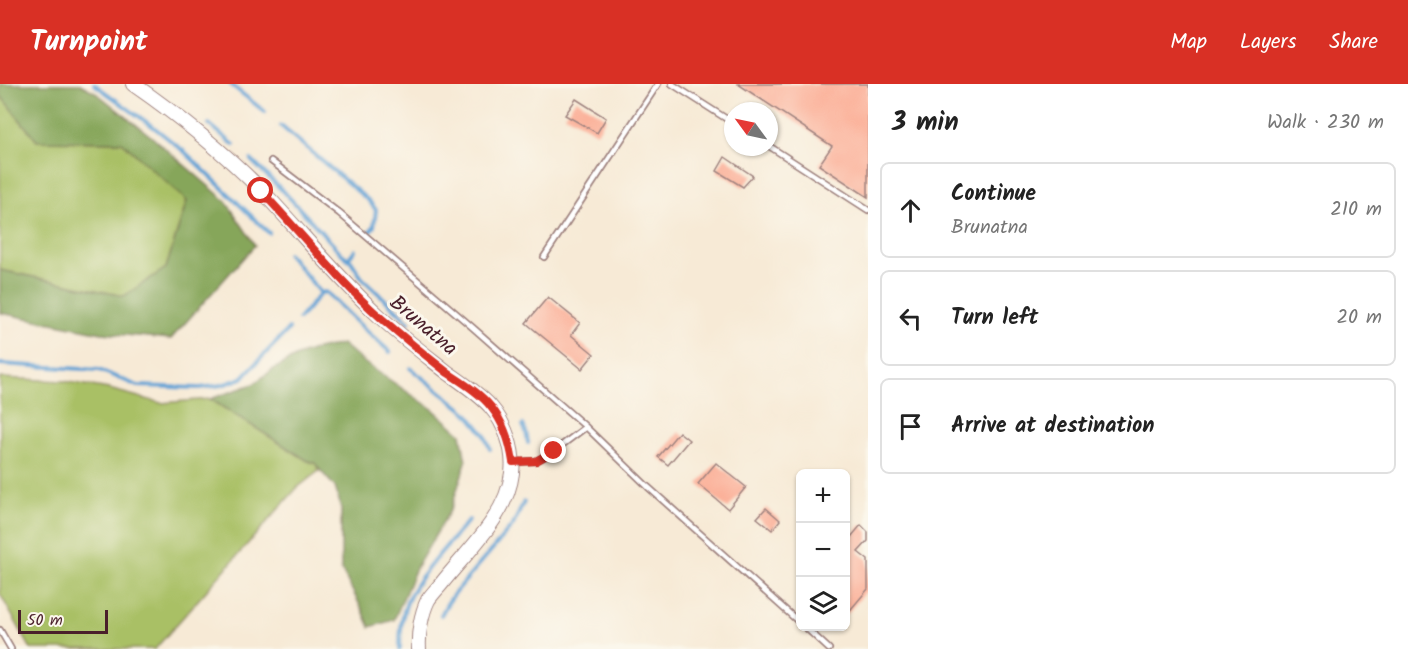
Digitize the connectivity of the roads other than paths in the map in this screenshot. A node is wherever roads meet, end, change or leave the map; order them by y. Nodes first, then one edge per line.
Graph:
1 (133, 84) edge
2 (658, 84) edge
3 (672, 84) edge
4 (724, 117) edge
5 (778, 152) edge
6 (271, 161) dead end
7 (868, 210) edge
8 (544, 257) dead end
9 (586, 427) junction
10 (513, 462) junction
11 (796, 619) edge
12 (0, 630) edge
13 (809, 631) edge
14 (11, 649) edge
15 (418, 649) edge
16 (829, 649) edge

1 - 10 street, Brunatna
2 - 8 lane
3 - 4 lane
5 - 7 lane
6 - 9 lane
9 - 10 lane
9 - 11 lane
10 - 15 street, Brunatna
12 - 14 lane
13 - 16 lane

